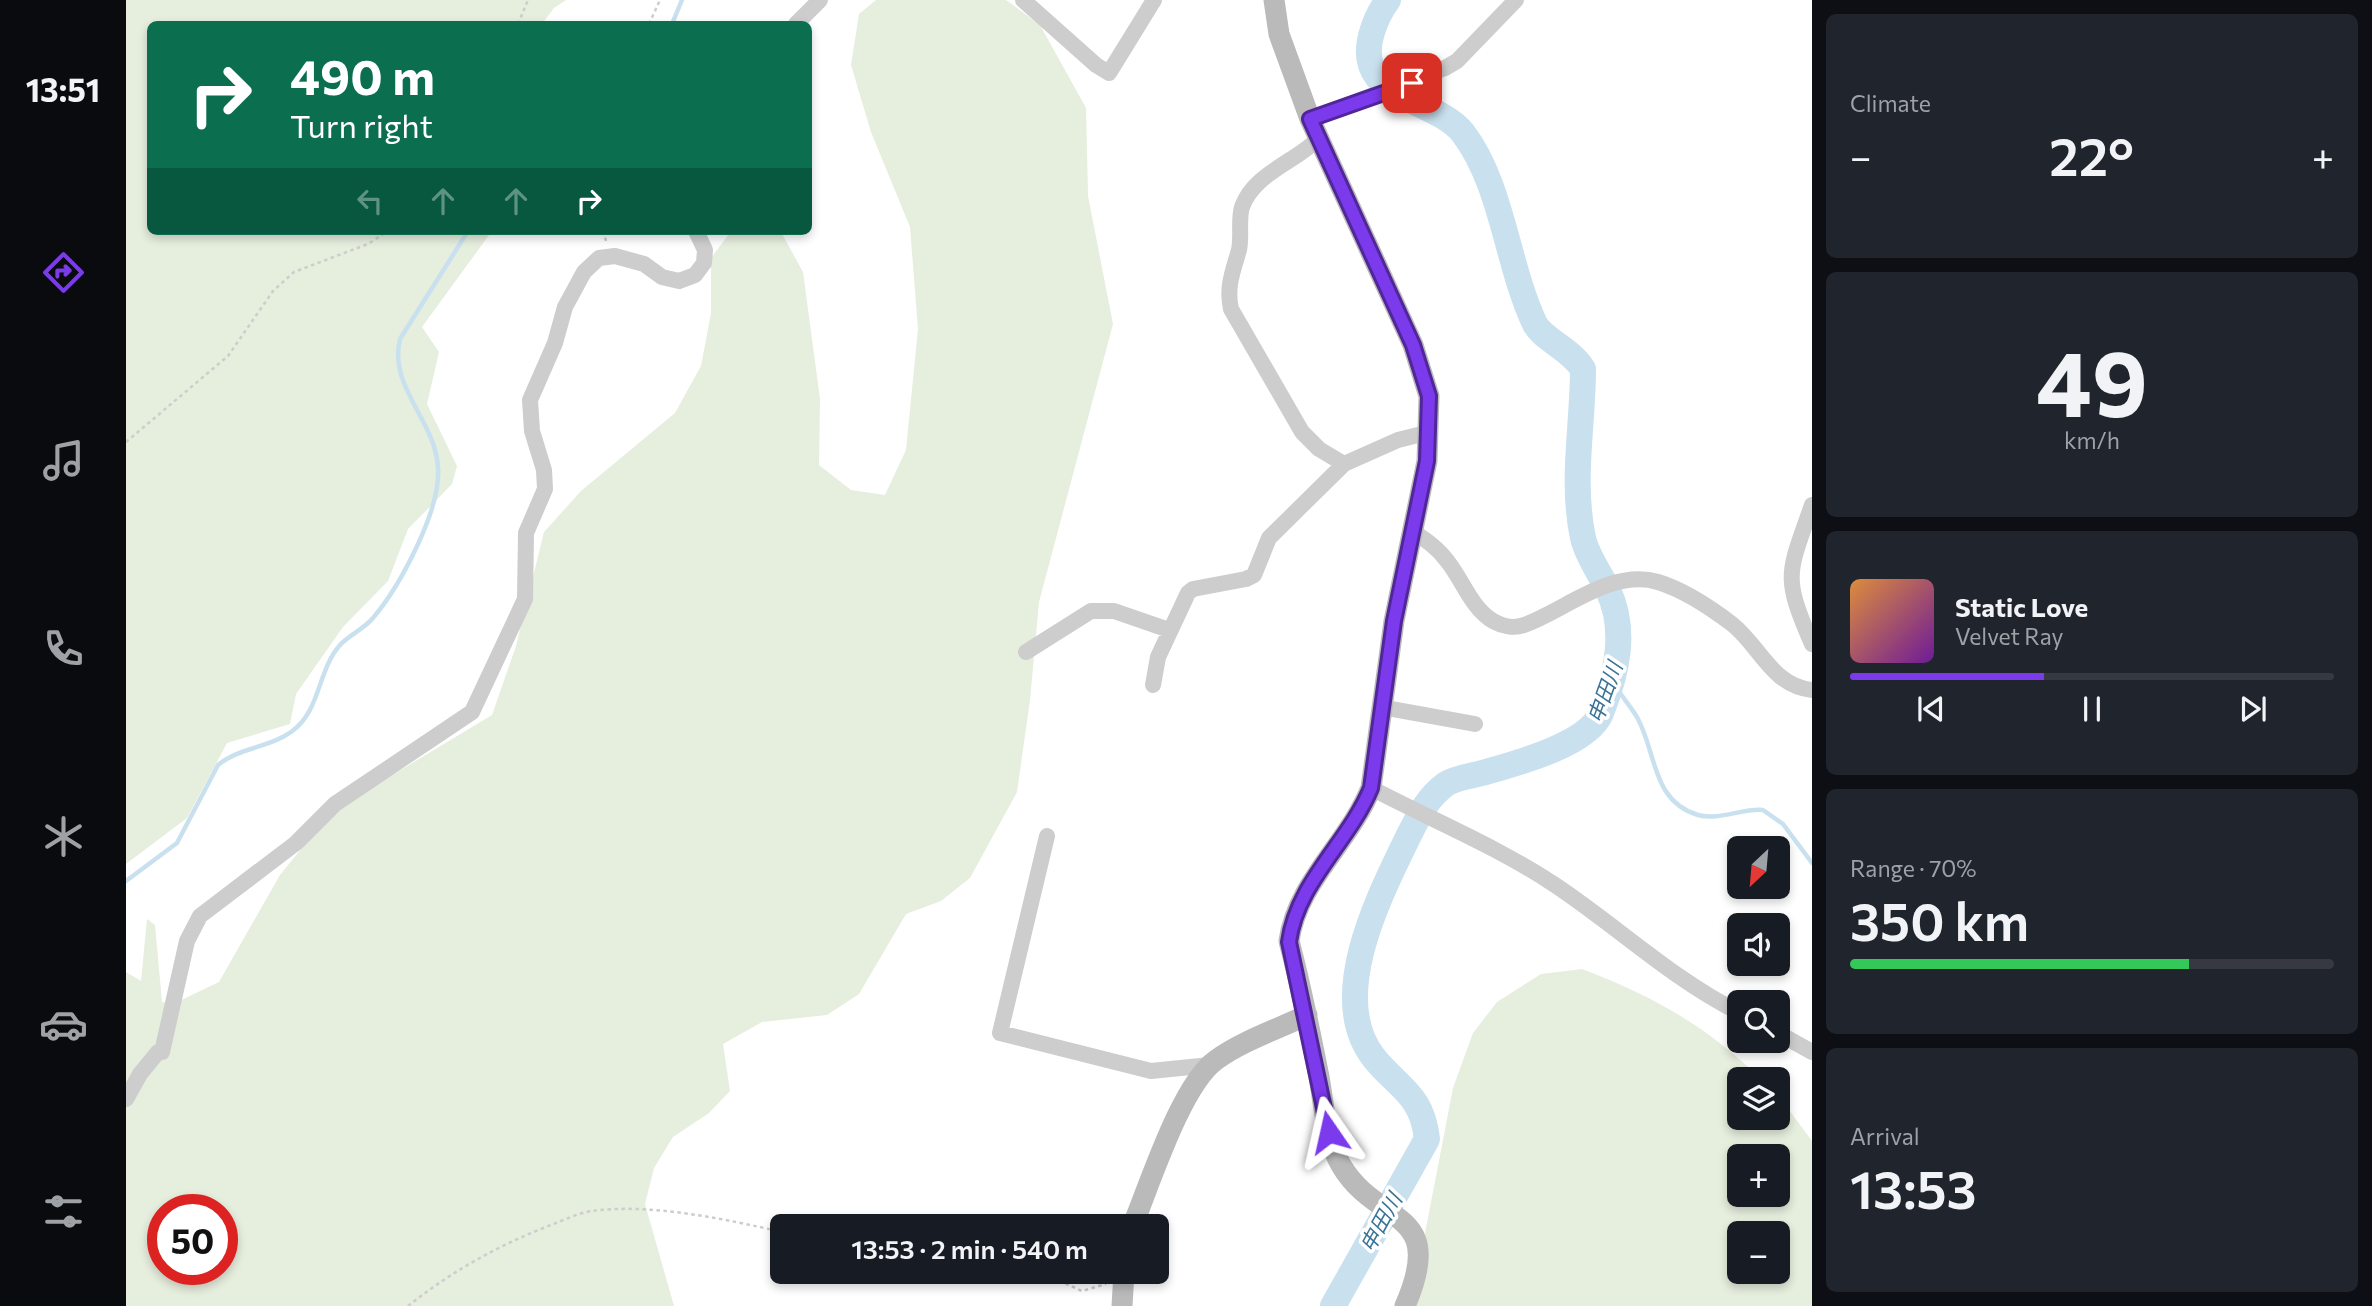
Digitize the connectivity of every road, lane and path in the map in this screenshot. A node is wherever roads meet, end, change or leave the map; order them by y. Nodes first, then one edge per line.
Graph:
1 (528, 0) edge
2 (660, 0) edge
3 (820, 0) edge
4 (1023, 0) edge
5 (1154, 0) edge
6 (1274, 0) edge
7 (1516, 0) edge
8 (519, 21) edge
9 (650, 21) edge
10 (799, 21) edge
11 (1314, 128) junction
12 (382, 235) edge
13 (697, 235) edge
14 (1430, 432) junction
15 (126, 442) edge
16 (1344, 464) junction
17 (1812, 505) edge
18 (1412, 531) junction
19 (1169, 629) junction
20 (1812, 644) edge
21 (1026, 653) dead end
22 (1153, 685) dead end
23 (1812, 690) edge
24 (1381, 707) junction
25 (1475, 724) dead end
26 (1380, 793) junction
27 (1047, 836) dead end
28 (1727, 1006) edge
29 (1307, 1015) junction
30 (1790, 1039) edge
31 (1812, 1052) edge
32 (1210, 1065) junction
33 (126, 1099) edge
34 (1138, 1214) edge
35 (770, 1229) edge
36 (1067, 1284) edge
37 (1105, 1284) edge
38 (1124, 1284) edge
39 (408, 1306) edge
40 (1122, 1306) edge
41 (1405, 1306) edge

1 - 8 path
2 - 9 path
3 - 10 street
4 - 5 street
6 - 11 main road
7 - 11 street
11 - 14 main road
11 - 16 street
12 - 15 path
13 - 33 street
14 - 16 street
14 - 18 main road
16 - 19 street
17 - 20 street
18 - 23 street
18 - 24 main road
19 - 21 street
19 - 22 street
24 - 25 street
24 - 26 main road
26 - 28 street
26 - 29 main road
27 - 32 street
29 - 32 main road
29 - 41 main road
30 - 31 street
32 - 34 main road
35 - 39 path
36 - 37 path
38 - 40 main road

